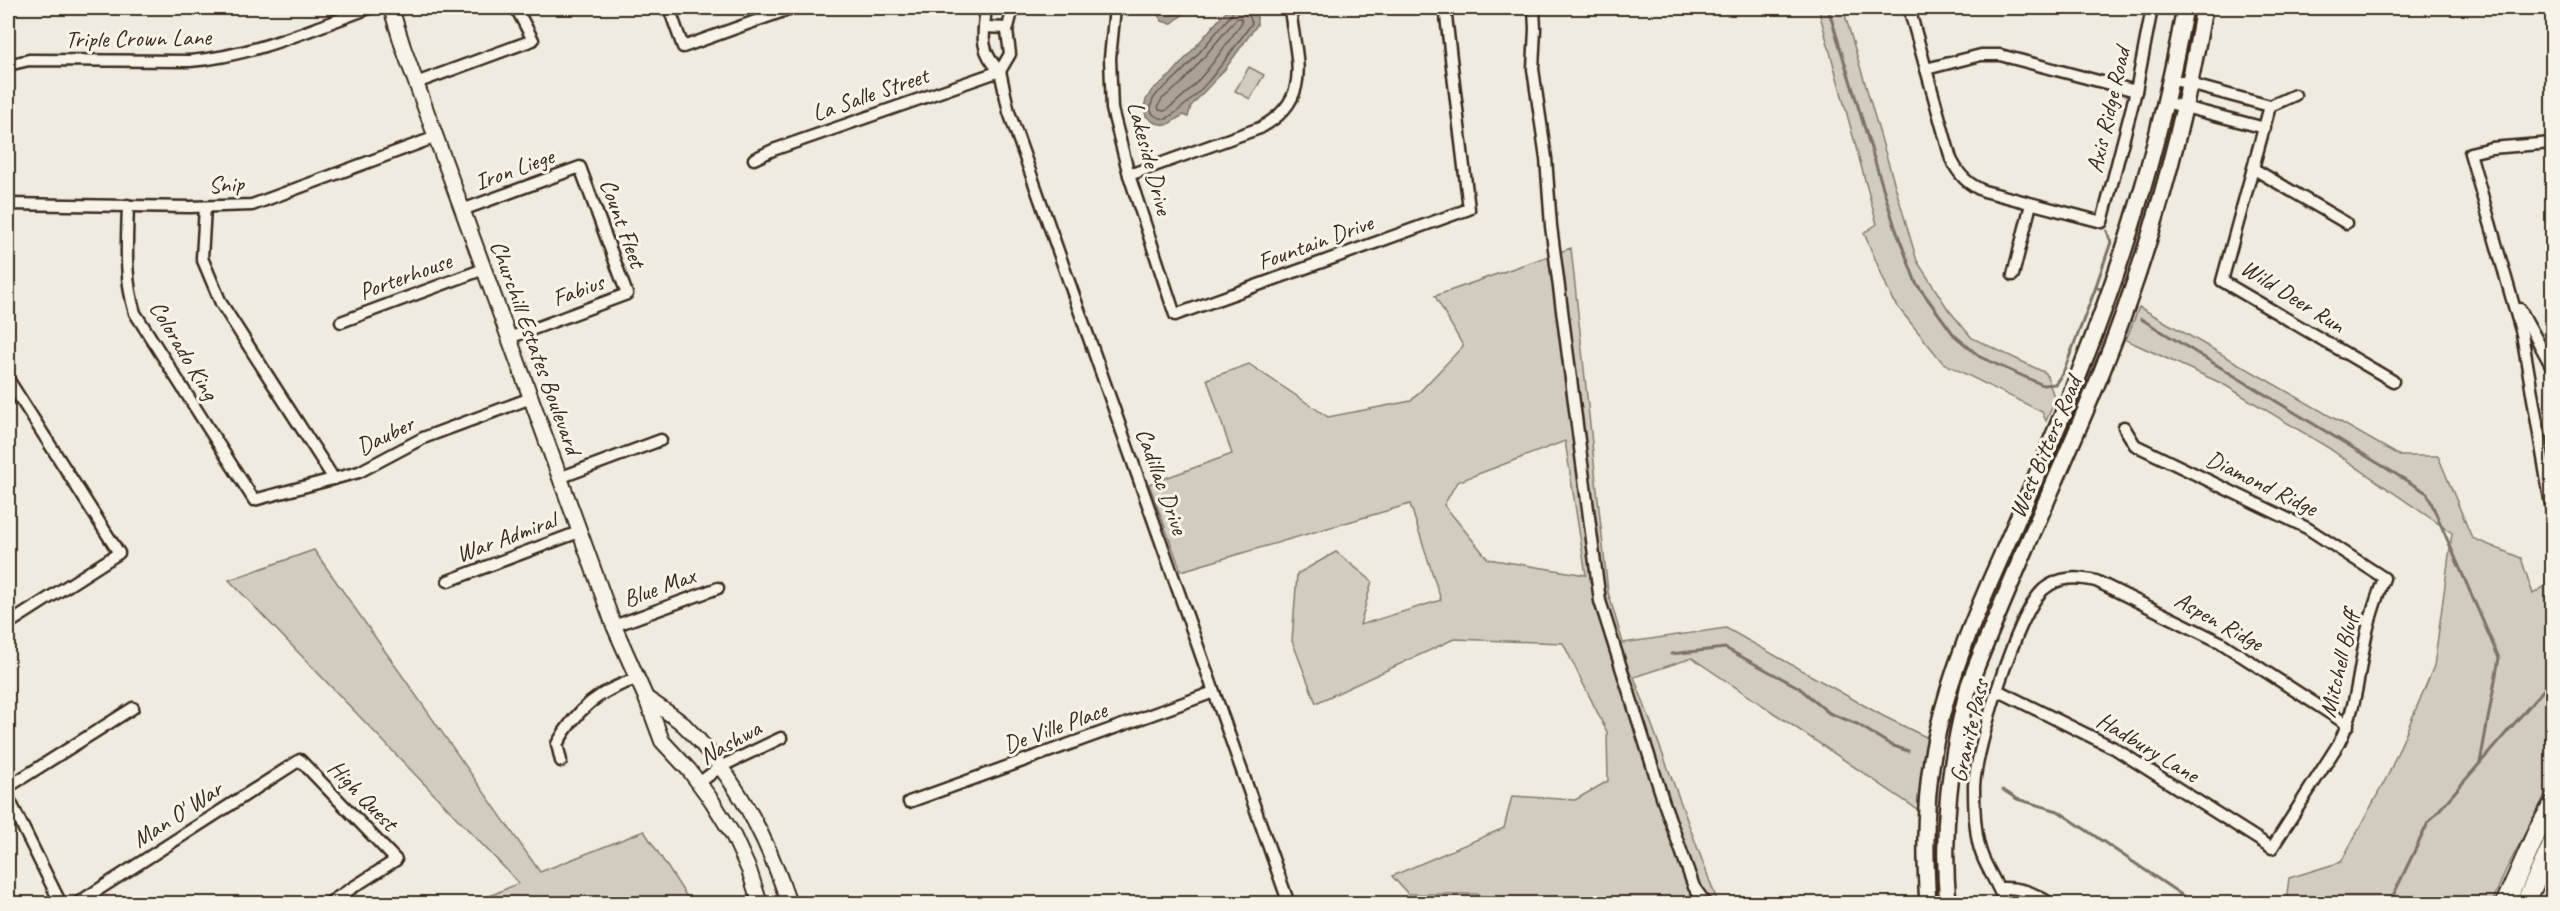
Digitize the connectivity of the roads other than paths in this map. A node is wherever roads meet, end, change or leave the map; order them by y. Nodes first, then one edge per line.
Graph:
1 (370, 8) edge
2 (391, 8) edge
3 (516, 8) edge
4 (669, 8) edge
5 (792, 8) edge
6 (986, 8) edge
7 (1013, 8) edge
8 (1115, 8) edge
9 (1290, 8) edge
10 (1444, 8) edge
11 (1534, 8) edge
12 (1909, 8) edge
13 (2152, 8) edge
14 (2184, 8) edge
15 (2204, 8) edge
16 (984, 27) junction
17 (1007, 28) junction
18 (8, 65) edge
19 (1926, 69) junction
20 (1000, 71) junction
21 (2170, 79) junction
22 (416, 83) junction
23 (2189, 84) junction
24 (2136, 91) junction
25 (2295, 95) dead end
26 (2233, 97) junction
27 (2165, 102) junction
28 (2270, 106) junction
29 (2185, 108) junction
30 (2228, 119) junction
31 (2265, 128) junction
32 (436, 137) junction
33 (2553, 143) edge
34 (754, 159) dead end
35 (580, 166) joint
36 (2254, 169) junction
37 (1129, 175) junction
38 (8, 204) edge
39 (2031, 204) junction
40 (128, 206) junction
41 (205, 207) junction
42 (462, 210) junction
43 (2346, 223) dead end
44 (484, 269) junction
45 (2013, 275) dead end
46 (2510, 286) junction
47 (627, 294) joint
48 (1175, 315) joint
49 (341, 322) dead end
50 (509, 338) junction
51 (2085, 361) junction
52 (2553, 367) edge
53 (2103, 369) junction
54 (2393, 381) dead end
55 (9, 384) edge
56 (531, 398) junction
57 (2124, 428) dead end
58 (661, 440) dead end
59 (560, 478) junction
60 (334, 479) junction
61 (254, 500) joint
62 (2553, 511) edge
63 (579, 532) junction
64 (2384, 578) joint
65 (2060, 580) joint
66 (448, 581) dead end
67 (718, 588) dead end
68 (8, 624) edge
69 (614, 626) junction
70 (637, 679) junction
71 (1997, 690) junction
72 (1214, 692) junction
73 (646, 698) junction
74 (134, 708) dead end
75 (2348, 725) junction
76 (1937, 731) junction
77 (781, 738) dead end
78 (1956, 738) junction
79 (300, 760) joint
80 (561, 761) dead end
81 (720, 767) junction
82 (699, 783) junction
83 (8, 787) edge
84 (8, 796) edge
85 (909, 802) dead end
86 (2553, 806) edge
87 (2553, 844) edge
88 (2272, 848) joint
89 (2001, 899) edge
90 (61, 903) edge
91 (76, 903) edge
92 (327, 903) edge
93 (760, 903) edge
94 (789, 903) edge
95 (1289, 903) edge
96 (1706, 903) edge
97 (1928, 903) edge
98 (1948, 903) edge
99 (2051, 903) edge
100 (2505, 903) edge
101 (2525, 903) edge

1 - 18 street, Triple Crown Lane
2 - 22 street, Churchill Estates Boulevard
3 - 22 street
4 - 5 street
6 - 16 street
7 - 17 street
8 - 37 street, Lakeside Drive
9 - 37 street
10 - 48 street, Fountain Drive
11 - 96 street
12 - 19 street
13 - 24 street, Axis Ridge Road
14 - 21 main road, West Bitters Road
15 - 23 main road, West Bitters Road
16 - 17 street
16 - 20 street
17 - 20 street
19 - 24 street
19 - 39 street
20 - 34 street, La Salle Street
20 - 72 street, Cadillac Drive
21 - 23 street
21 - 27 main road, West Bitters Road
22 - 32 street, Churchill Estates Boulevard
23 - 26 street
23 - 29 main road, West Bitters Road
24 - 39 street, Axis Ridge Road
25 - 28 street
26 - 28 street
26 - 30 street
27 - 29 street
27 - 51 main road, West Bitters Road
28 - 31 street, Wild Deer Run
29 - 30 street
29 - 53 main road, West Bitters Road
30 - 31 street
31 - 36 street, Wild Deer Run
32 - 41 street, Snip
32 - 42 street, Churchill Estates Boulevard
33 - 46 street
35 - 42 street, Iron Liege
35 - 47 street, Count Fleet
36 - 43 street
36 - 54 street, Wild Deer Run
37 - 48 street, Lakeside Drive
38 - 40 street, Snip
39 - 45 street
40 - 41 street, Snip
40 - 61 street, Colorado King
41 - 60 street
42 - 44 street, Churchill Estates Boulevard
44 - 49 street, Porterhouse
44 - 50 street, Churchill Estates Boulevard
46 - 52 street
46 - 62 street
47 - 50 street, Fabius
50 - 56 street, Churchill Estates Boulevard
51 - 53 main road
51 - 76 main road, West Bitters Road
53 - 78 main road, West Bitters Road
55 - 68 street
56 - 59 street, Churchill Estates Boulevard
56 - 60 street, Dauber
57 - 64 street, Diamond Ridge
58 - 59 street
59 - 63 street, Churchill Estates Boulevard
60 - 61 street, Dauber
63 - 66 street, War Admiral
63 - 69 street, Churchill Estates Boulevard
64 - 75 street, Mitchell Bluff
65 - 71 street, Granite Pass
65 - 75 street, Aspen Ridge
67 - 69 street, Blue Max
69 - 70 street, Churchill Estates Boulevard
70 - 73 street, Churchill Estates Boulevard
70 - 80 street
71 - 88 street, Hadbury Lane
71 - 89 street, Granite Pass
72 - 85 street, De Ville Place
72 - 95 street, Cadillac Drive
73 - 81 street, Churchill Estates Boulevard
73 - 82 street, Churchill Estates Boulevard
74 - 83 street
75 - 88 street, Mitchell Bluff
76 - 78 main road
76 - 97 main road, West Bitters Road
77 - 81 street, Nashwa
78 - 98 main road, West Bitters Road
79 - 91 street, Man O' War
79 - 92 street, High Quest
81 - 82 street, Nashwa
81 - 94 street, Churchill Estates Boulevard
82 - 93 street, Churchill Estates Boulevard
84 - 90 street
86 - 100 main road
87 - 101 main road
89 - 99 street

